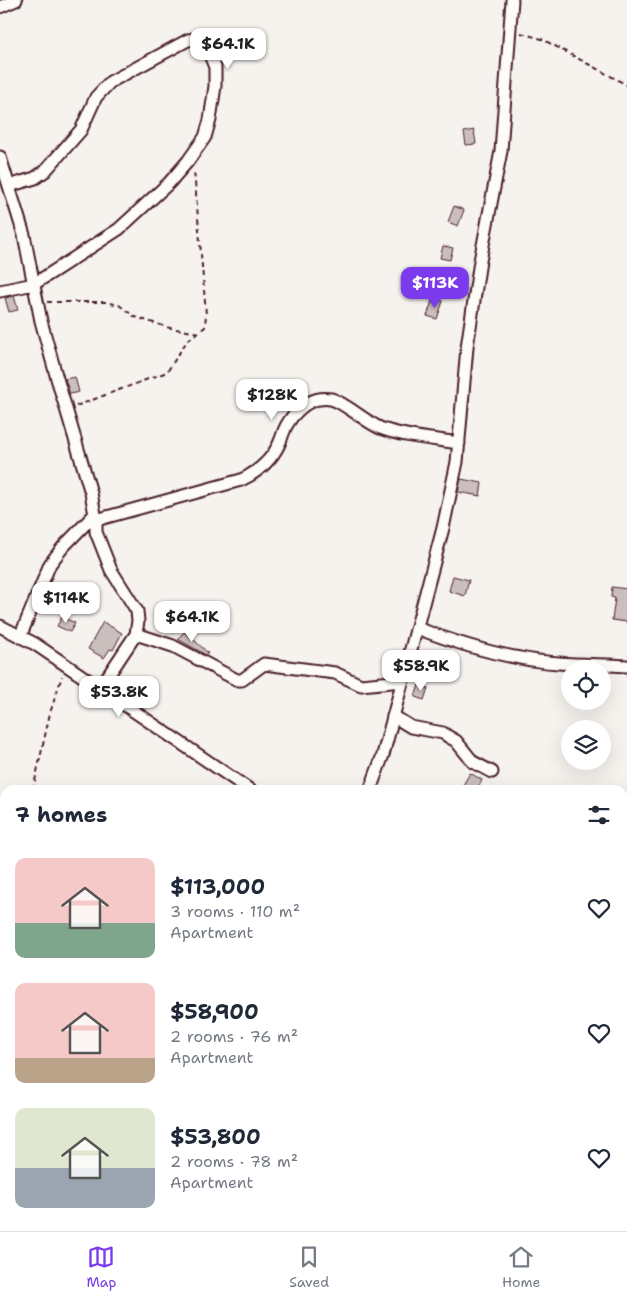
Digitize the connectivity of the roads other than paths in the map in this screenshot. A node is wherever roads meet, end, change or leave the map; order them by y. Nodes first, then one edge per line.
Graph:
1 (16, 0) edge
2 (512, 0) edge
3 (0, 7) edge
4 (0, 157) edge
5 (9, 186) junction
6 (34, 284) junction
7 (0, 291) edge
8 (459, 443) junction
9 (95, 517) junction
10 (0, 626) edge
11 (417, 628) junction
12 (136, 634) junction
13 (20, 637) junction
14 (627, 666) edge
15 (402, 681) junction
16 (100, 688) junction
17 (393, 716) junction
18 (492, 772) dead end
19 (243, 785) edge
20 (372, 785) edge

1 - 3 street
2 - 8 street
4 - 5 street
5 - 6 street
5 - 6 street
6 - 7 street
6 - 9 street
8 - 9 street
8 - 11 street
9 - 12 street
9 - 13 street
10 - 13 street
11 - 14 street
11 - 15 street
12 - 15 street
12 - 16 street
13 - 16 street
15 - 17 street
16 - 19 street
17 - 18 street
17 - 20 street

